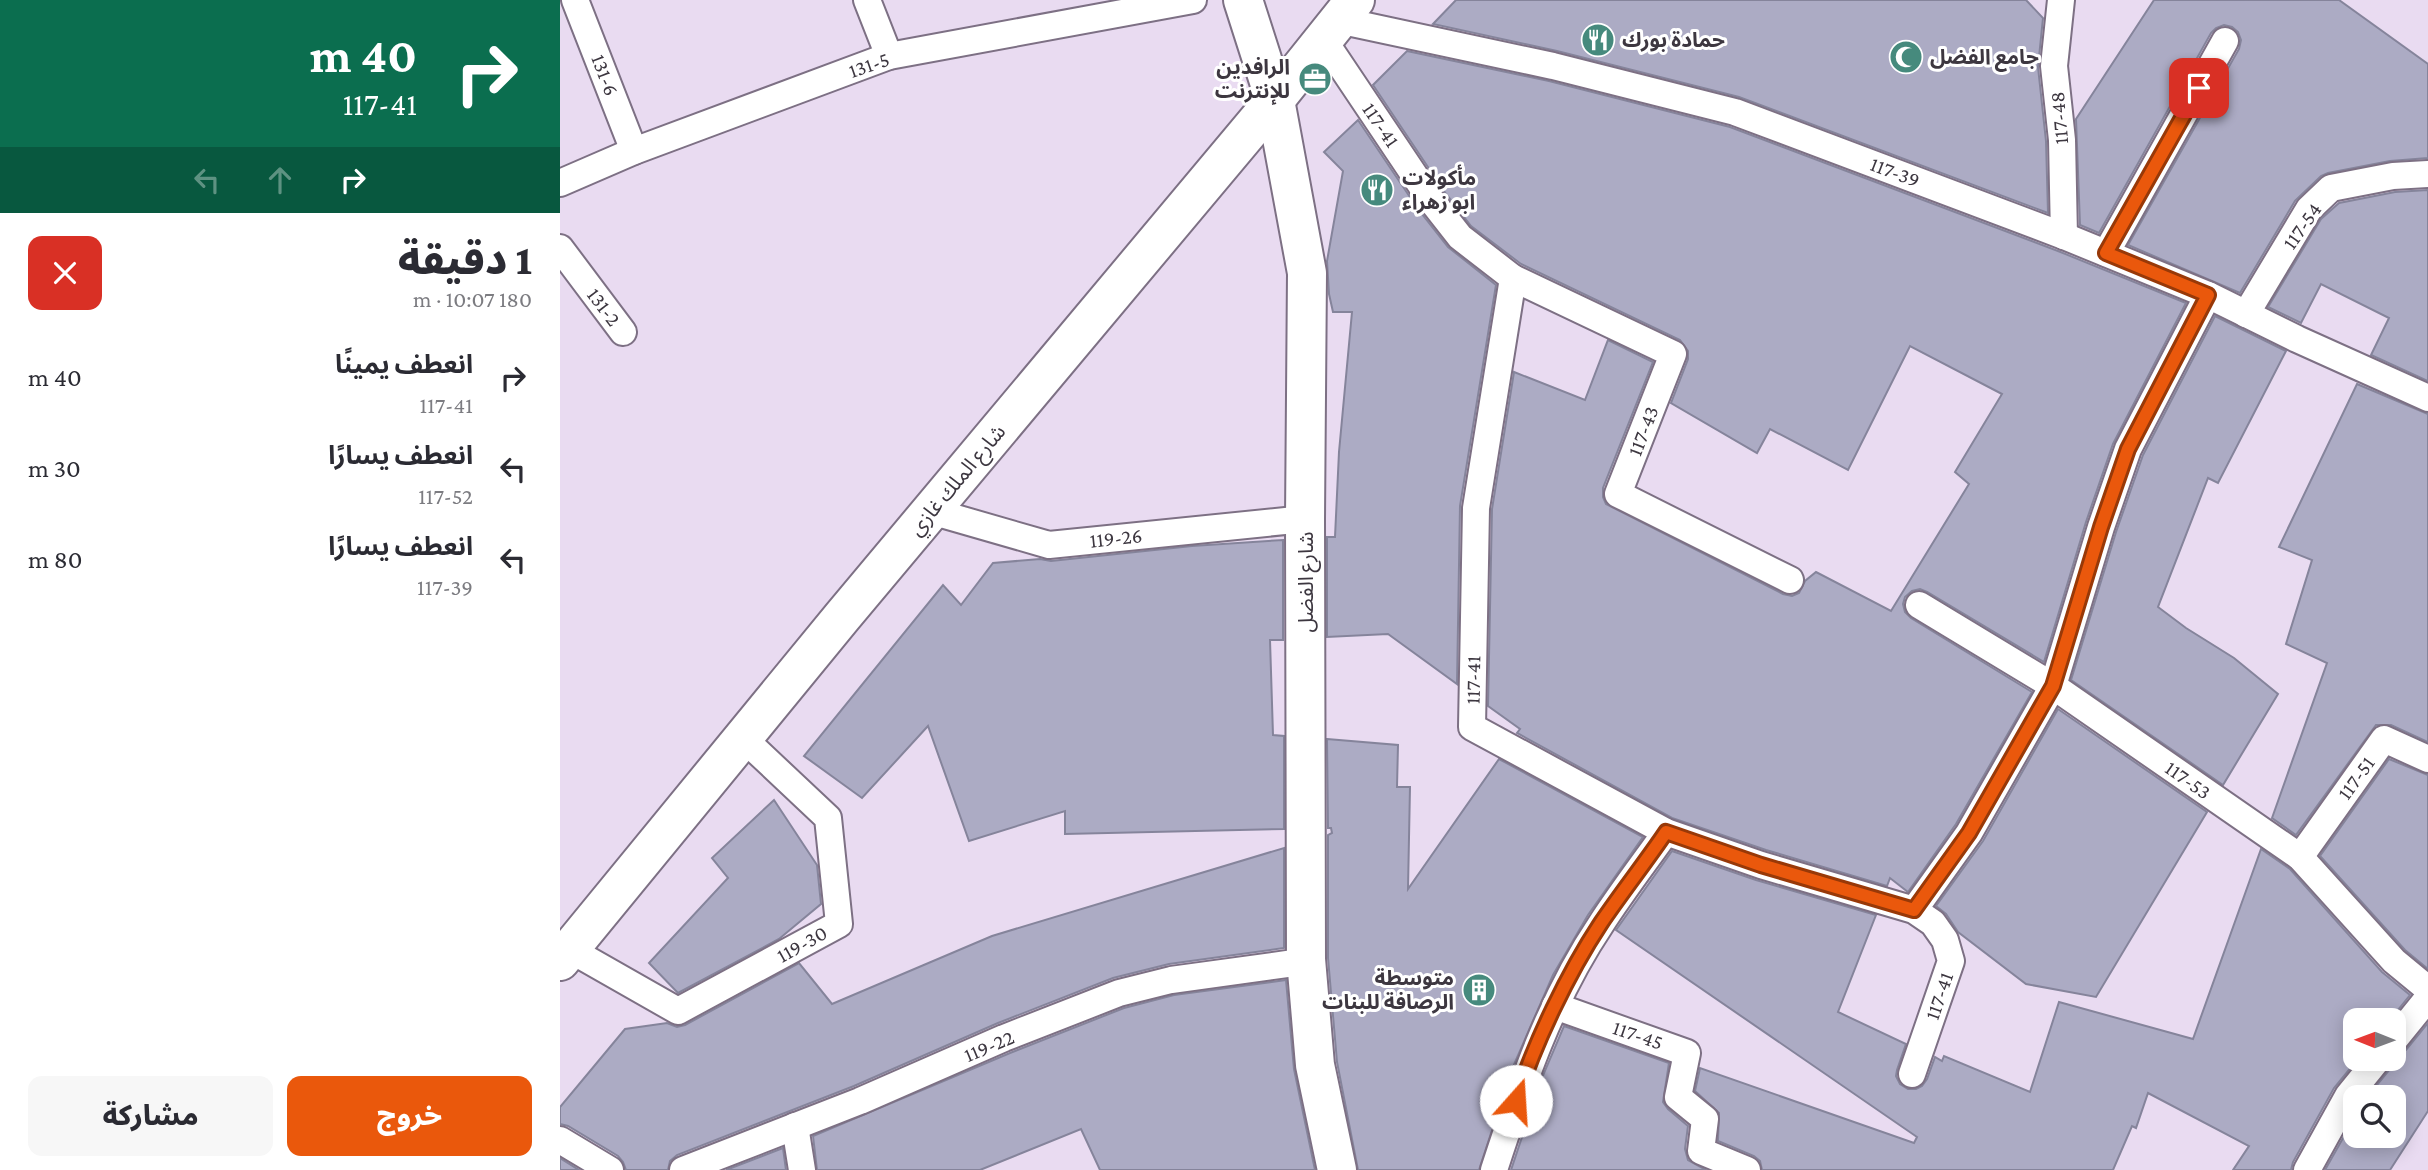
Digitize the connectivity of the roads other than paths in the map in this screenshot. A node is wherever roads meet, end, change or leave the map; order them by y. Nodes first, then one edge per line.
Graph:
1 (575, 0) edge
2 (867, 0) edge
3 (1194, 0) edge
4 (1243, 0) edge
5 (2061, 0) edge
6 (1339, 20) edge
7 (2225, 41) dead end
8 (889, 56) junction
9 (1275, 100) junction
10 (634, 151) junction
11 (2428, 174) edge
12 (560, 183) edge
13 (2064, 236) junction
14 (560, 248) edge
15 (2106, 253) junction
16 (1513, 278) junction
17 (2208, 295) junction
18 (2246, 314) junction
19 (624, 332) dead end
20 (2428, 398) edge
21 (931, 511) junction
22 (1305, 519) junction
23 (1790, 580) dead end
24 (1919, 606) dead end
25 (2053, 686) junction
26 (743, 738) junction
27 (2428, 759) edge
28 (1666, 832) junction
29 (2300, 857) junction
30 (1914, 910) junction
31 (565, 955) edge
32 (1306, 959) junction
33 (2428, 989) edge
34 (2428, 998) edge
35 (1555, 1006) junction
36 (2406, 1025) edge
37 (2368, 1071) edge
38 (1912, 1074) dead end
39 (795, 1126) junction
40 (560, 1140) edge
41 (610, 1170) edge
42 (683, 1170) edge
43 (802, 1170) edge
44 (1337, 1170) edge
45 (1494, 1170) edge
46 (1747, 1170) edge
47 (2307, 1170) edge

1 - 10 lane, 131-6
2 - 8 lane
3 - 8 lane, 131-5
4 - 9 street, شارع الفضل
5 - 13 lane, 117-48
6 - 9 street, شارع الملك غازي
6 - 13 lane, 117-39
6 - 16 lane, 117-41
7 - 15 lane
8 - 10 lane, 131-5
9 - 21 street, شارع الملك غازي
9 - 22 street, شارع الفضل
10 - 12 lane, 131-5
11 - 18 lane, 117-54
13 - 15 lane, 117-39
14 - 19 lane, 131-2
15 - 17 lane, 117-39
16 - 23 lane, 117-43
16 - 28 lane, 117-41
17 - 18 lane, 117-39
17 - 25 lane
18 - 20 lane, 117-39
21 - 22 lane, 119-26
21 - 26 street, شارع الملك غازي
22 - 32 street, شارع الفضل
24 - 25 lane, 117-53
25 - 29 lane, 117-53
25 - 30 lane
26 - 31 street, شارع الملك غازي
26 - 31 lane, 119-30
27 - 29 lane, 117-51
28 - 30 lane, 117-41
28 - 35 lane
29 - 33 lane, 117-53
30 - 38 lane, 117-41
32 - 39 lane, 119-22
32 - 44 street, شارع الفضل
34 - 36 lane
35 - 45 lane
35 - 46 lane, 117-45
37 - 47 lane
39 - 42 lane, 119-22
39 - 43 lane
40 - 41 lane

